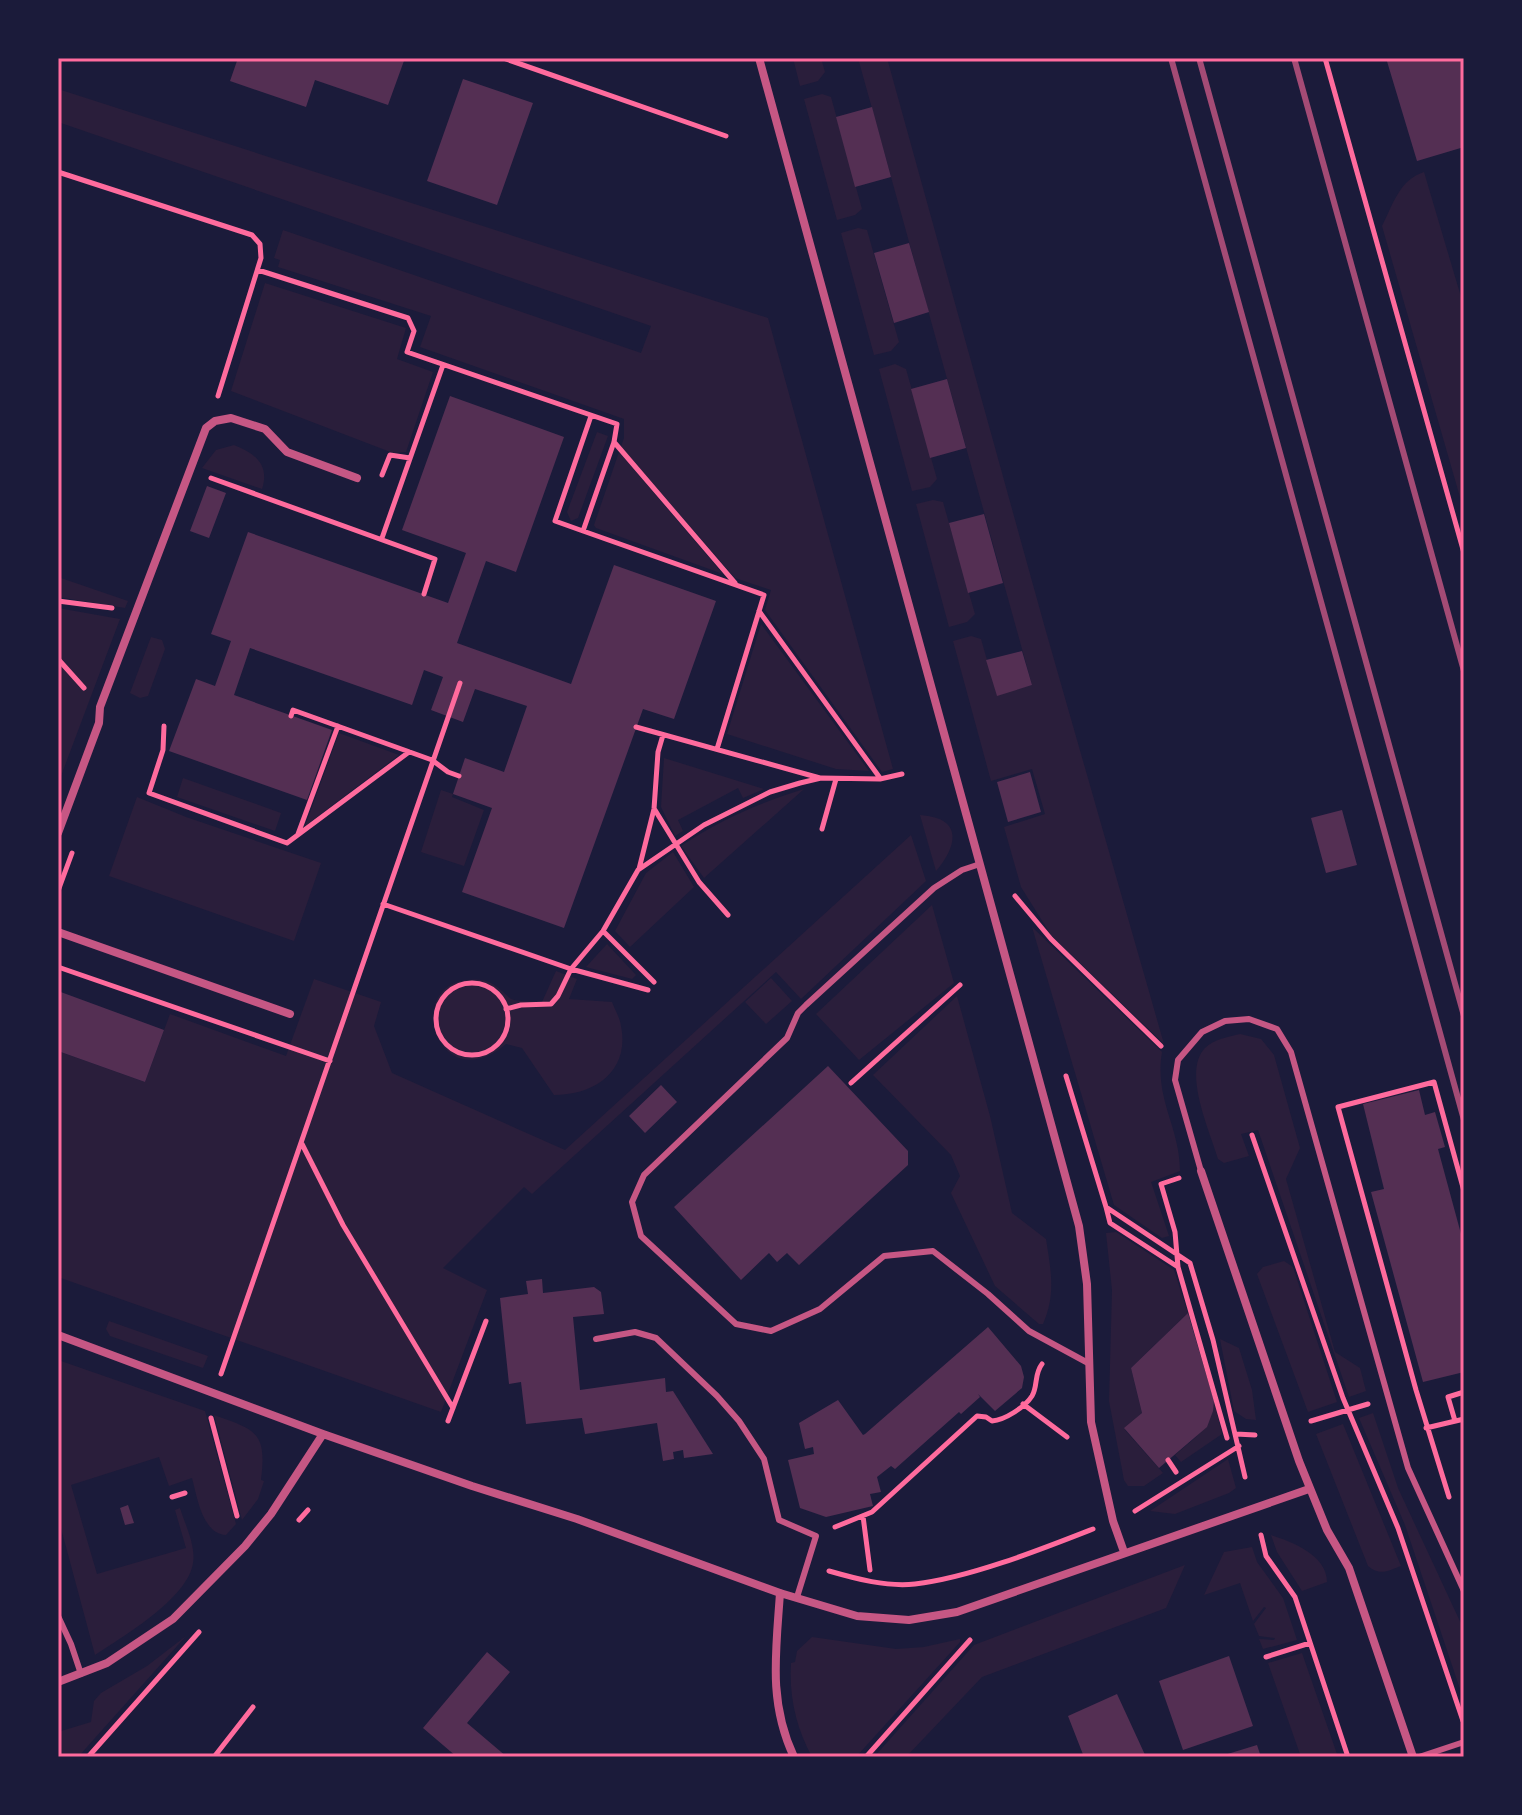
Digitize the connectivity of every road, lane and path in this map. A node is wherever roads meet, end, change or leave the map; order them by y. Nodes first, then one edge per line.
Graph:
1 (503, 58) edge
2 (759, 58) edge
3 (1325, 58) edge
4 (726, 136) dead end
5 (58, 172) edge
6 (258, 270) junction
7 (443, 365) junction
8 (221, 387) dead end
9 (591, 416) junction
10 (614, 442) junction
11 (410, 458) junction
12 (204, 475) dead end
13 (357, 478) joint
14 (583, 531) junction
15 (382, 538) junction
16 (1464, 553) edge
17 (736, 585) junction
18 (424, 594) dead end
19 (58, 601) edge
20 (759, 611) junction
21 (137, 614) junction
22 (58, 659) edge
23 (460, 683) dead end
24 (100, 707) junction
25 (291, 716) dead end
26 (164, 726) dead end
27 (338, 726) junction
28 (636, 727) dead end
29 (663, 735) junction
30 (717, 749) junction
31 (409, 752) junction
32 (432, 760) junction
33 (902, 774) dead end
34 (459, 776) dead end
35 (821, 778) junction
36 (836, 779) junction
37 (880, 779) junction
38 (654, 809) junction
39 (822, 829) dead end
40 (58, 833) edge
41 (297, 837) junction
42 (77, 842) dead end
43 (675, 843) junction
44 (980, 864) junction
45 (638, 870) junction
46 (1011, 883) dead end
47 (58, 891) edge
48 (1015, 896) junction
49 (383, 904) junction
50 (1018, 909) dead end
51 (728, 915) dead end
52 (603, 931) junction
53 (58, 932) edge
54 (58, 967) edge
55 (571, 969) junction
56 (654, 982) dead end
57 (960, 985) dead end
58 (648, 990) dead end
59 (506, 1009) junction
60 (290, 1014) dead end
61 (1163, 1047) dead end
62 (330, 1061) junction
63 (1066, 1074) dead end
64 (851, 1083) dead end
65 (1252, 1135) dead end
66 (301, 1143) junction
67 (1201, 1171) junction
68 (1464, 1191) edge
69 (1106, 1207) junction
70 (1176, 1253) junction
71 (1178, 1267) junction
72 (486, 1321) dead end
73 (58, 1335) edge
74 (596, 1339) dead end
75 (1057, 1346) junction
76 (1088, 1363) junction
77 (221, 1375) dead end
78 (1464, 1392) edge
79 (1369, 1403) dead end
80 (1023, 1404) junction
81 (453, 1408) junction
82 (1347, 1410) junction
83 (210, 1413) dead end
84 (1464, 1419) edge
85 (448, 1421) dead end
86 (1311, 1421) dead end
87 (1455, 1421) junction
88 (1427, 1427) junction
89 (1416, 1431) dead end
90 (323, 1434) junction
91 (1236, 1434) junction
92 (1255, 1435) dead end
93 (1067, 1437) dead end
94 (1227, 1438) dead end
95 (1239, 1446) junction
96 (1168, 1460) dead end
97 (1176, 1472) dead end
98 (1245, 1477) dead end
99 (1309, 1489) junction
100 (185, 1493) dead end
101 (172, 1497) dead end
102 (1454, 1512) dead end
103 (863, 1516) junction
104 (1113, 1521) junction
105 (241, 1530) dead end
106 (1261, 1535) dead end
107 (816, 1536) junction
108 (1124, 1552) junction
109 (806, 1565) junction
110 (870, 1570) dead end
111 (1464, 1591) edge
112 (780, 1593) junction
113 (797, 1597) junction
114 (58, 1616) edge
115 (201, 1629) dead end
116 (970, 1640) dead end
117 (1310, 1643) junction
118 (1266, 1657) dead end
119 (81, 1674) junction
120 (58, 1682) edge
121 (253, 1707) dead end
122 (1464, 1723) edge
123 (1464, 1742) edge
124 (88, 1757) edge
125 (214, 1757) edge
126 (794, 1757) edge
127 (866, 1757) edge
128 (1348, 1757) edge
129 (1416, 1757) edge

1 - 4 path
2 - 44 street
3 - 16 path
5 - 6 path
6 - 7 path
6 - 8 path
7 - 9 path
7 - 11 path
9 - 10 path
9 - 14 path
10 - 14 path
10 - 17 path
11 - 13 path
11 - 15 path
12 - 15 path
13 - 21 street
14 - 17 path
15 - 18 path
17 - 20 path
19 - 21 path
20 - 30 path
20 - 37 path
21 - 24 street
22 - 24 path
23 - 32 path
24 - 40 street
25 - 27 path
26 - 41 path
27 - 31 path
27 - 41 path
28 - 29 path
29 - 30 path
29 - 38 path
30 - 35 path
31 - 32 path
31 - 41 path
32 - 34 path
32 - 49 path
33 - 37 path
35 - 36 path
35 - 43 path
36 - 37 path
36 - 39 path
38 - 43 path
38 - 45 path
42 - 47 path
43 - 45 path
43 - 51 path
44 - 75 lane
44 - 76 street
45 - 52 path
46 - 48 path
48 - 50 path
48 - 61 path
49 - 55 path
49 - 62 path
52 - 55 path
52 - 56 path
53 - 60 street
54 - 62 path
55 - 58 path
55 - 59 path
57 - 64 path
59 - 59 path
62 - 66 path
63 - 69 path
65 - 82 path
66 - 77 path
66 - 81 path
67 - 70 path
67 - 99 street
67 - 111 lane
68 - 88 path
69 - 70 path
69 - 71 path
70 - 71 path
70 - 91 path
71 - 94 path
72 - 81 path
73 - 90 street
74 - 107 lane
75 - 76 lane
75 - 80 path
76 - 104 street
78 - 87 path
79 - 82 path
80 - 93 path
80 - 103 path
81 - 85 path
82 - 86 path
82 - 122 path
83 - 105 path
84 - 87 path
87 - 88 path
88 - 89 path
88 - 102 path
90 - 112 street
90 - 119 street
91 - 92 path
91 - 95 path
95 - 98 path
95 - 104 path
96 - 97 path
99 - 108 street
99 - 129 street
100 - 101 path
103 - 107 path
103 - 110 path
104 - 108 street
104 - 109 path
106 - 117 path
107 - 109 lane
108 - 113 street
109 - 113 lane
112 - 113 street
112 - 126 street
114 - 119 lane
115 - 124 path
116 - 127 path
117 - 118 path
117 - 128 path
119 - 120 street
121 - 125 path
123 - 129 lane

